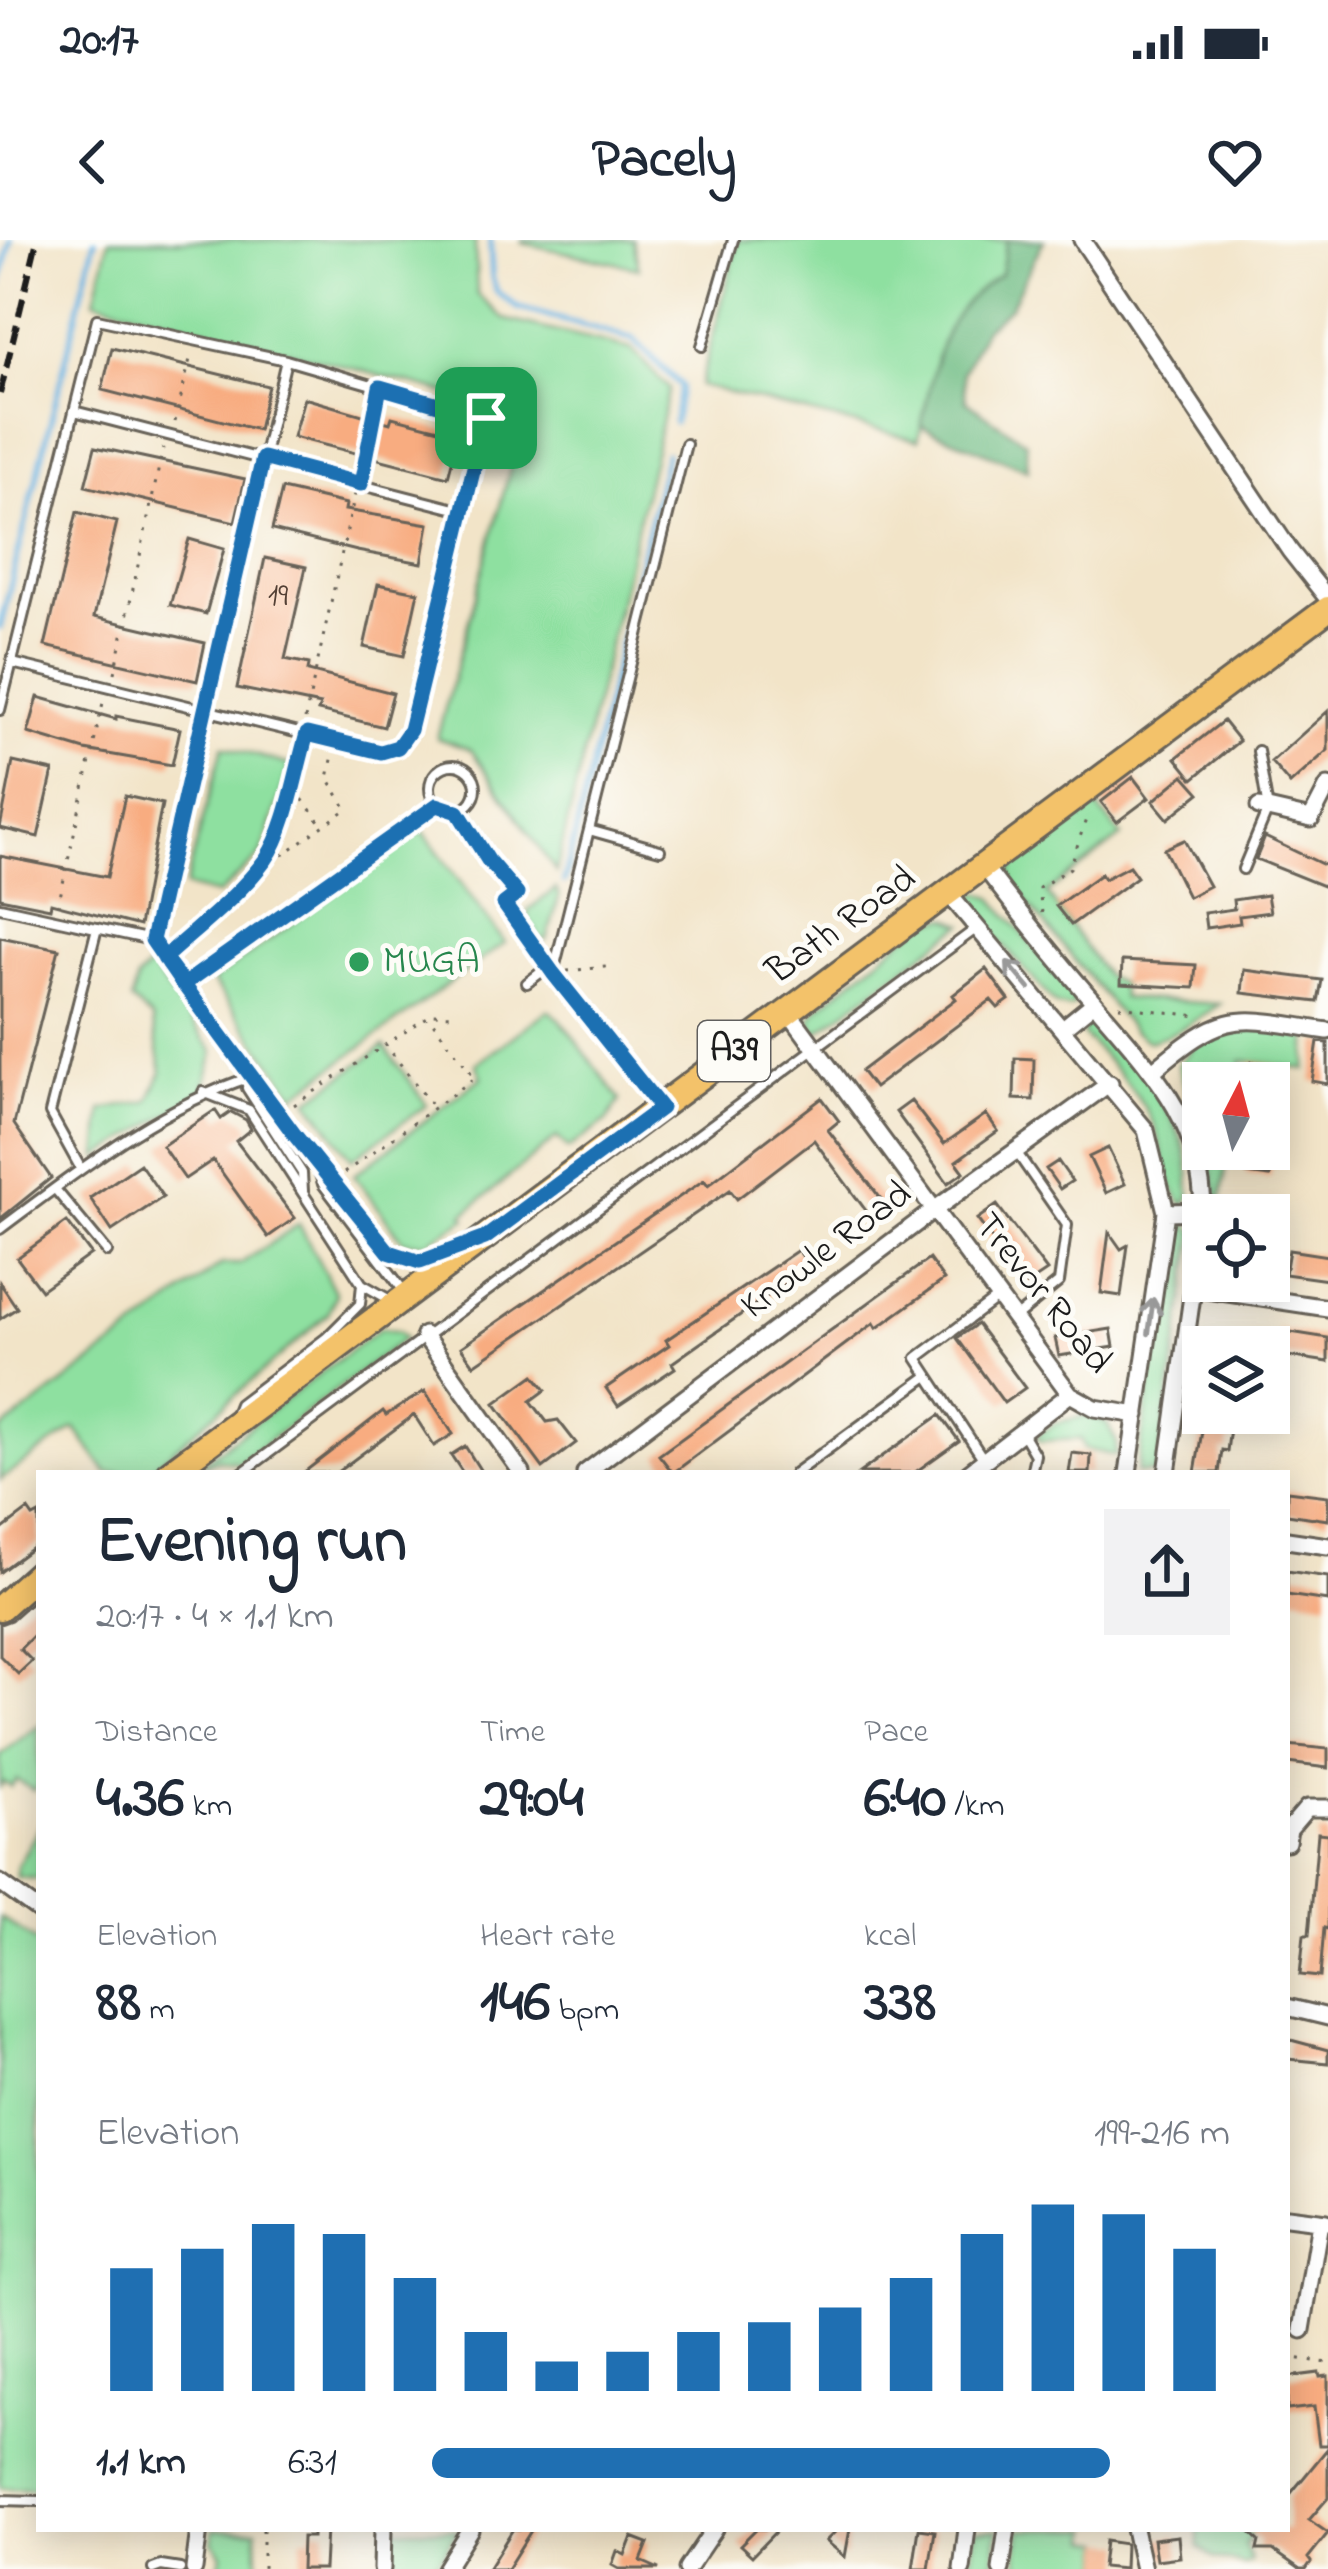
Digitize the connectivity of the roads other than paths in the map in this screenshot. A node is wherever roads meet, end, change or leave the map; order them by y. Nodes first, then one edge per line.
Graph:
1 (733, 240) edge
2 (1082, 240) edge
3 (702, 346) dead end
4 (286, 360) junction
5 (74, 410) junction
6 (686, 444) dead end
7 (263, 458) junction
8 (463, 512) junction
9 (1328, 599) edge
10 (1328, 609) edge
11 (12, 663) junction
12 (204, 708) junction
13 (0, 710) edge
14 (1258, 751) dead end
15 (1328, 786) edge
16 (437, 805) junction
17 (1263, 808) junction
18 (458, 812) junction
19 (1311, 819) junction
20 (1328, 828) edge
21 (589, 830) junction
22 (661, 850) dead end
23 (983, 865) junction
24 (1244, 868) dead end
25 (948, 892) junction
26 (0, 907) edge
27 (978, 927) junction
28 (97, 928) junction
29 (152, 940) junction
30 (551, 969) junction
31 (527, 983) dead end
32 (183, 985) junction
33 (1094, 1003) junction
34 (788, 1010) junction
35 (1063, 1028) junction
36 (1328, 1031) edge
37 (816, 1045) junction
38 (1154, 1070) junction
39 (250, 1077) junction
40 (1110, 1083) junction
41 (203, 1092) junction
42 (661, 1108) junction
43 (1016, 1151) junction
44 (317, 1163) junction
45 (81, 1169) junction
46 (55, 1189) junction
47 (304, 1194) junction
48 (1202, 1194) edge
49 (934, 1210) junction
50 (1166, 1212) junction
51 (1182, 1213) edge
52 (0, 1228) edge
53 (485, 1238) junction
54 (107, 1252) dead end
55 (362, 1284) junction
56 (405, 1297) junction
57 (998, 1297) junction
58 (1191, 1302) edge
59 (1288, 1302) edge
60 (1328, 1308) edge
61 (1014, 1319) junction
62 (424, 1335) junction
63 (928, 1376) junction
64 (1070, 1394) junction
65 (1136, 1415) junction
66 (230, 1427) junction
67 (1022, 1432) junction
68 (984, 1460) junction
69 (173, 1470) edge
70 (246, 1470) edge
71 (520, 1470) edge
72 (589, 1470) edge
73 (799, 1470) edge
74 (972, 1470) edge
75 (1032, 1470) edge
76 (1128, 1470) edge
77 (1167, 1470) edge
78 (1290, 1540) edge
79 (1328, 1546) edge
80 (36, 1576) edge
81 (0, 1608) edge
82 (1328, 1808) edge
83 (1290, 1827) edge
84 (0, 1883) edge
85 (36, 1909) edge
86 (1290, 2008) edge
87 (1328, 2017) edge
88 (1290, 2216) edge
89 (1324, 2222) edge
90 (1302, 2330) dead end
91 (0, 2500) edge
92 (36, 2501) edge
93 (200, 2532) edge
94 (383, 2532) edge
95 (468, 2532) edge
96 (712, 2532) edge
97 (968, 2532) edge
98 (1007, 2532) edge
99 (1135, 2532) edge
100 (153, 2569) edge
101 (180, 2569) edge
102 (194, 2569) edge
103 (382, 2569) edge
104 (445, 2569) edge
105 (687, 2569) edge
106 (962, 2569) edge
107 (1001, 2569) edge
108 (1143, 2569) edge

1 - 3 lane
2 - 9 street
4 - 5 lane
4 - 7 lane
4 - 8 lane
5 - 7 lane
5 - 11 lane
6 - 21 lane
7 - 8 lane
7 - 12 lane
8 - 12 lane
10 - 23 main road, Bath Road / A39
11 - 12 lane
11 - 13 lane
12 - 29 lane
14 - 17 lane
15 - 19 street
16 - 18 lane
16 - 18 lane
16 - 32 lane
17 - 19 street
17 - 24 lane
18 - 30 lane
19 - 20 street
21 - 22 lane
21 - 30 lane
23 - 25 main road, Bath Road / A39
23 - 33 street
25 - 27 street
25 - 34 main road, Bath Road / A39
26 - 28 lane
35 -> 27 street
27 - 37 lane, Bath Road
28 - 29 lane
28 - 45 lane
29 - 32 lane
30 - 31 lane
30 - 42 lane
32 - 39 lane
33 - 35 street
33 - 38 street
34 - 37 street, Trevor Road
34 - 42 main road, Bath Road / A39
35 - 40 street
36 - 38 street
37 - 49 street, Trevor Road
37 - 62 lane, Bath Road
38 - 48 street
39 - 41 lane
39 - 44 lane
39 - 47 lane
40 - 43 street, Knowle Road
40 - 50 street
41 - 45 lane
41 - 47 lane
42 - 53 main road, Bath Road / A39
43 - 49 street, Knowle Road
43 - 61 lane
44 - 53 lane
44 - 56 lane
45 - 46 lane
46 - 52 lane
46 - 54 lane
47 - 55 lane
49 - 57 street, Trevor Road
49 - 72 street, Knowle Road
50 - 51 street
65 -> 50 street
53 - 56 main road, Bath Road / A39
55 - 56 lane
55 - 66 lane
56 - 66 main road, Bath Road / A39
57 - 61 street, Trevor Road
57 - 63 lane
58 - 77 street
59 - 60 street
61 - 64 street, Trevor Road
62 - 70 lane, Bath Road
62 - 71 street
63 - 68 lane
63 - 73 lane
64 - 65 street, Trevor Road
64 - 67 street
65 - 76 street
66 - 69 main road, Bath Road / A39
67 - 68 street
67 - 75 lane
68 - 74 street
78 - 79 street
80 - 81 main road
82 - 83 street
84 - 85 street
86 - 87 street
88 - 89 street
89 - 90 street
91 - 92 lane
93 - 102 street
94 - 103 street
95 - 104 street
96 - 105 street
97 - 106 street
98 - 107 street
99 - 108 street
100 - 101 lane

